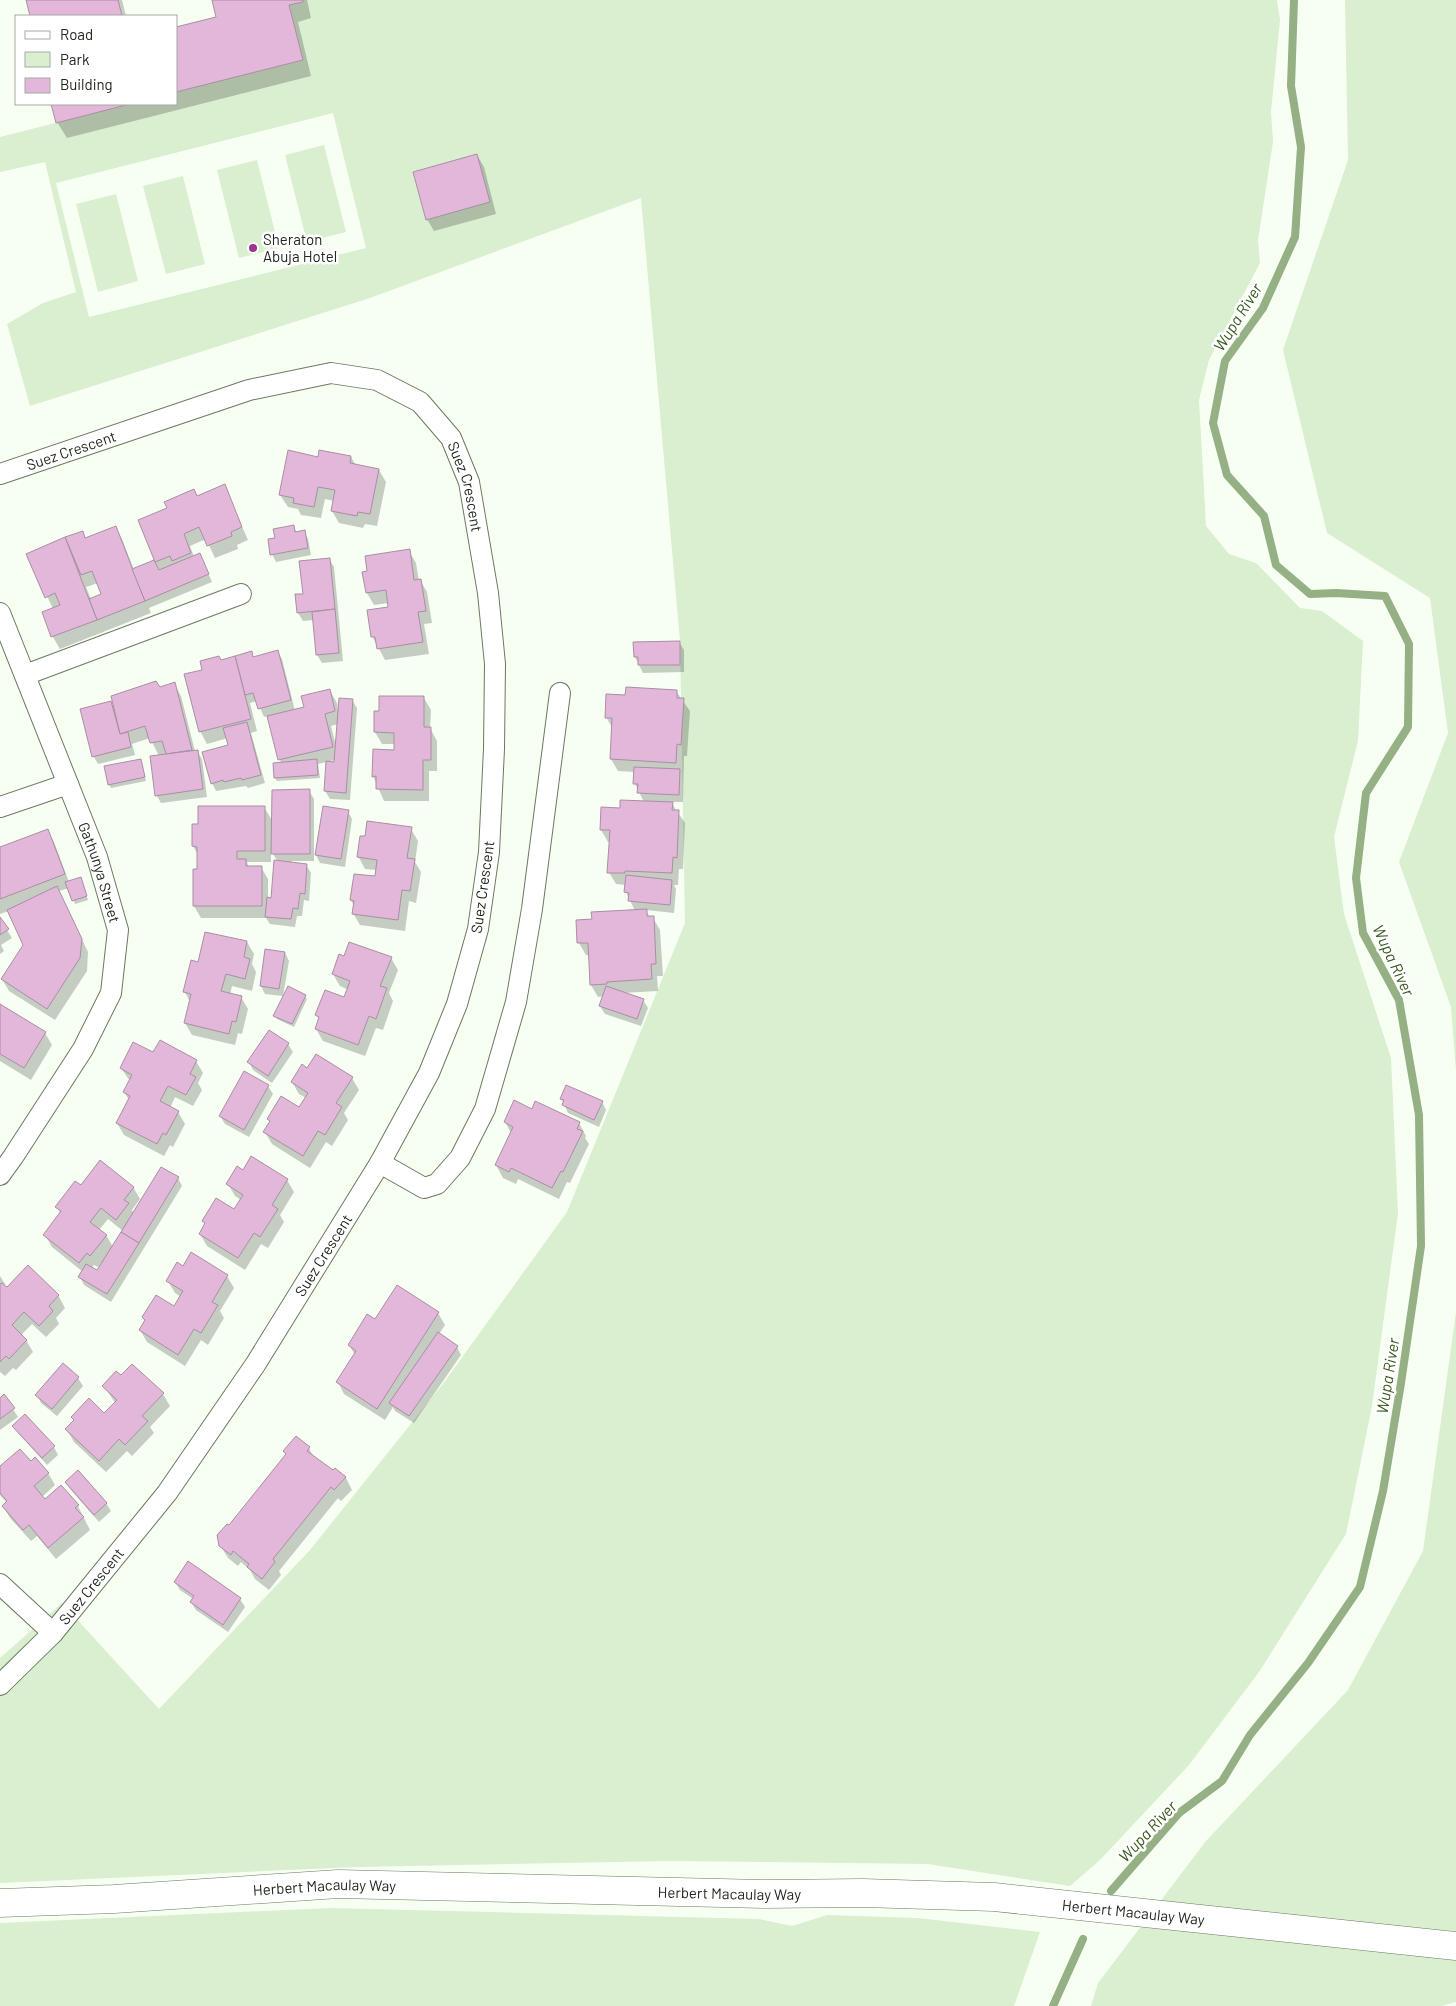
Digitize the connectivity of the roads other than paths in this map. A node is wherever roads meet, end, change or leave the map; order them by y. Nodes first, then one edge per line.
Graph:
1 (0, 474) edge
2 (241, 594) dead end
3 (0, 613) edge
4 (25, 675) junction
5 (560, 693) dead end
6 (68, 784) junction
7 (0, 807) edge
8 (380, 1163) junction
9 (0, 1174) edge
10 (0, 1584) edge
11 (53, 1633) junction
12 (0, 1685) edge
13 (0, 1903) edge
14 (1456, 1946) edge

1 - 8 street, Suez Crescent
2 - 4 street
3 - 4 street, Gathunya Street
4 - 6 street, Gathunya Street
5 - 8 street
6 - 7 street
6 - 9 street, Gathunya Street
8 - 11 street, Suez Crescent
10 - 11 street
11 - 12 street, Suez Crescent
13 - 14 main road, Herbert Macaulay Way

